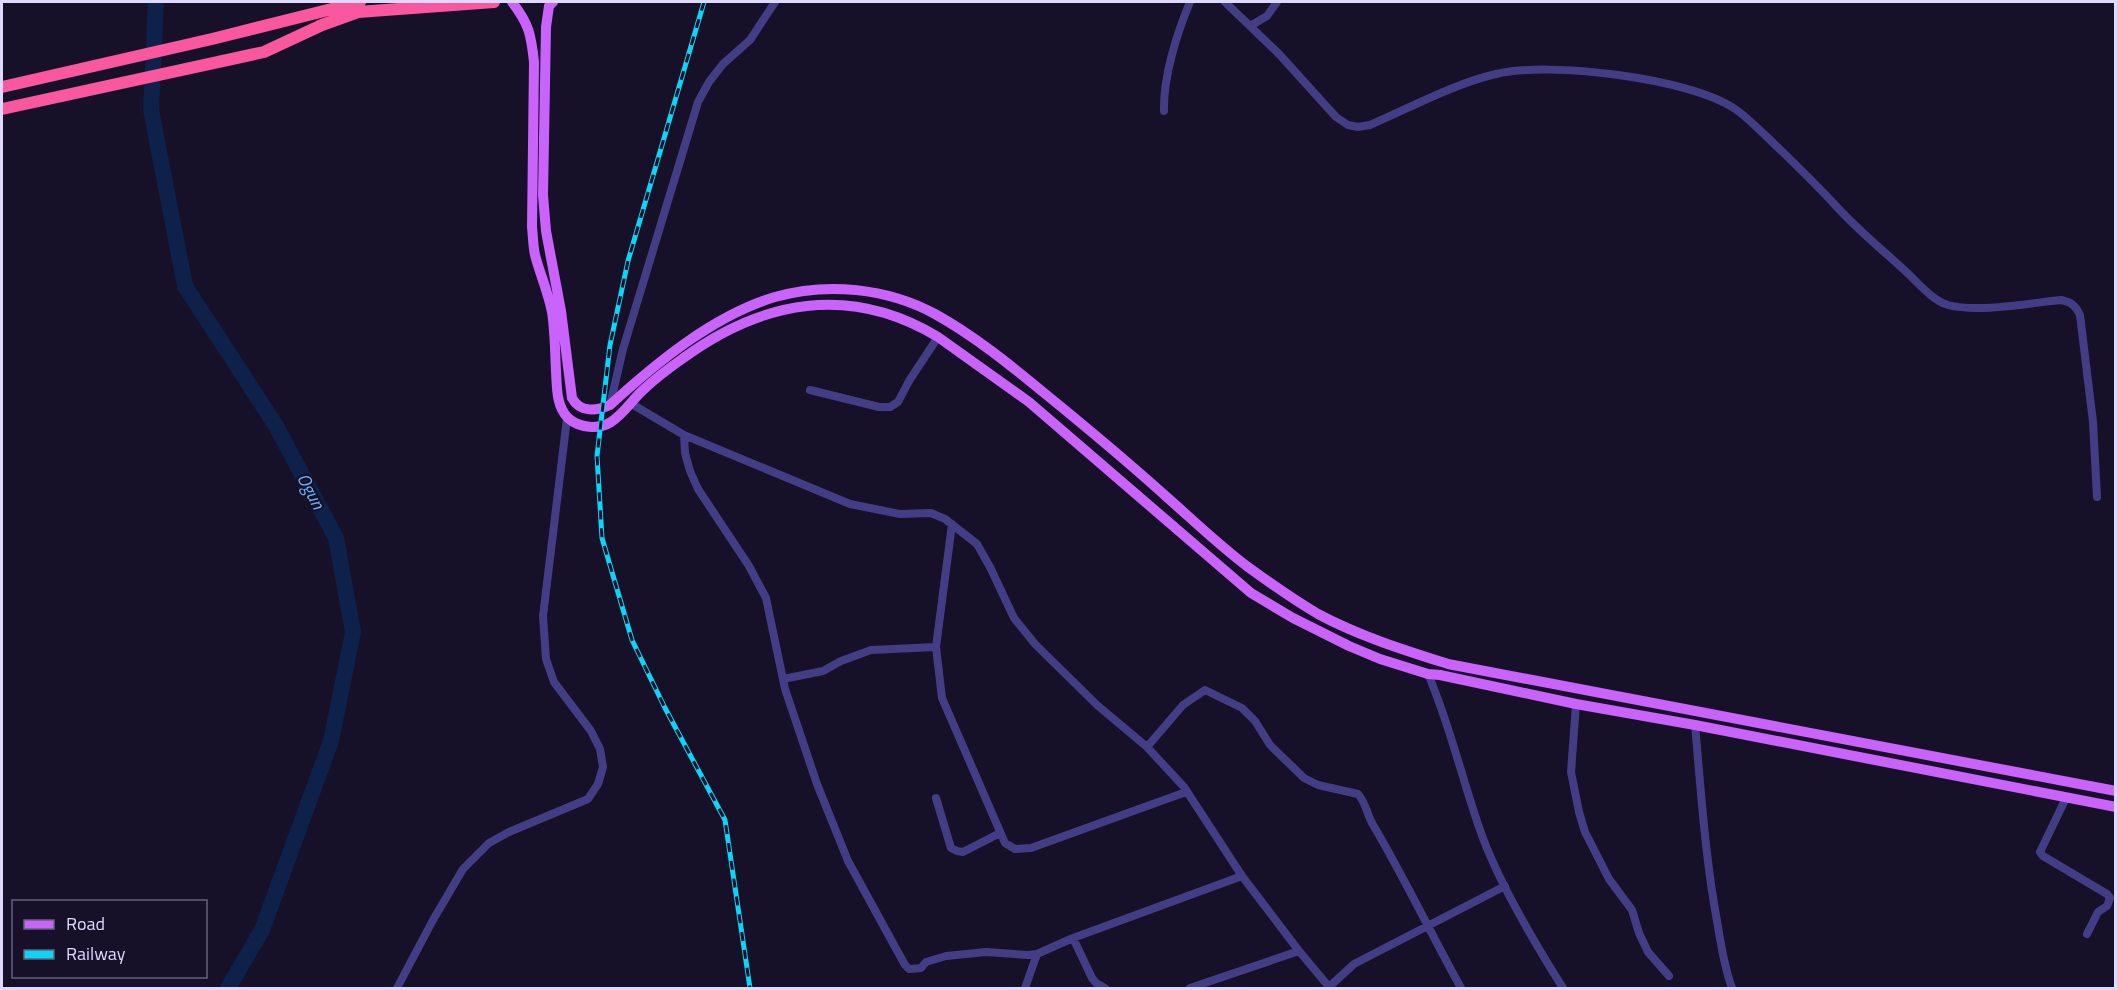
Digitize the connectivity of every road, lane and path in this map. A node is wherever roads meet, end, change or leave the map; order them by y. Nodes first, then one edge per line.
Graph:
1 (360, 2) edge
2 (494, 2) edge
3 (512, 2) edge
4 (552, 2) edge
5 (775, 2) edge
6 (1190, 2) edge
7 (1226, 2) edge
8 (1277, 2) edge
9 (1250, 26) junction
10 (2, 87) edge
11 (2, 109) edge
12 (1164, 111) dead end
13 (934, 313) junction
14 (924, 328) junction
15 (938, 337) junction
16 (810, 390) dead end
17 (630, 403) junction
18 (610, 405) junction
19 (567, 418) junction
20 (684, 435) junction
21 (2097, 497) dead end
22 (952, 524) junction
23 (936, 647) junction
24 (1428, 674) junction
25 (783, 679) junction
26 (1576, 704) junction
27 (1695, 725) junction
28 (1147, 747) junction
29 (2115, 791) edge
30 (1186, 792) junction
31 (936, 798) dead end
32 (2066, 798) junction
33 (2115, 807) edge
34 (1000, 833) junction
35 (1242, 876) junction
36 (1505, 886) junction
37 (1428, 926) junction
38 (2087, 934) dead end
39 (1073, 938) junction
40 (1299, 951) junction
41 (1037, 954) junction
42 (1669, 976) dead end
43 (397, 988) edge
44 (1025, 988) edge
45 (1105, 988) edge
46 (1190, 988) edge
47 (1330, 988) edge
48 (1461, 988) edge
49 (1563, 988) edge
50 (1732, 988) edge

1 - 10 highway
2 - 11 highway
3 - 19 main road
4 - 18 main road
5 - 18 street
6 - 12 street
7 - 9 street
8 - 9 street
9 - 21 street
13 - 14 main road
13 - 18 main road
13 - 29 main road
14 - 15 main road
14 - 17 main road
15 - 16 street
15 - 24 main road
17 - 19 main road
17 - 20 street
19 - 43 street
20 - 22 street
20 - 25 street
22 - 23 street
22 - 28 street
23 - 25 street
23 - 34 street
24 - 26 main road
24 - 36 street
25 - 41 street
26 - 27 main road
26 - 42 street
27 - 32 main road
27 - 50 street
28 - 30 street
28 - 37 street
30 - 34 street
30 - 35 street
31 - 34 street
32 - 33 main road
32 - 38 street
35 - 39 street
35 - 40 street
36 - 37 street
36 - 49 street
37 - 47 street
37 - 48 street
39 - 41 street
39 - 45 street
40 - 46 street
40 - 47 street
41 - 44 street

